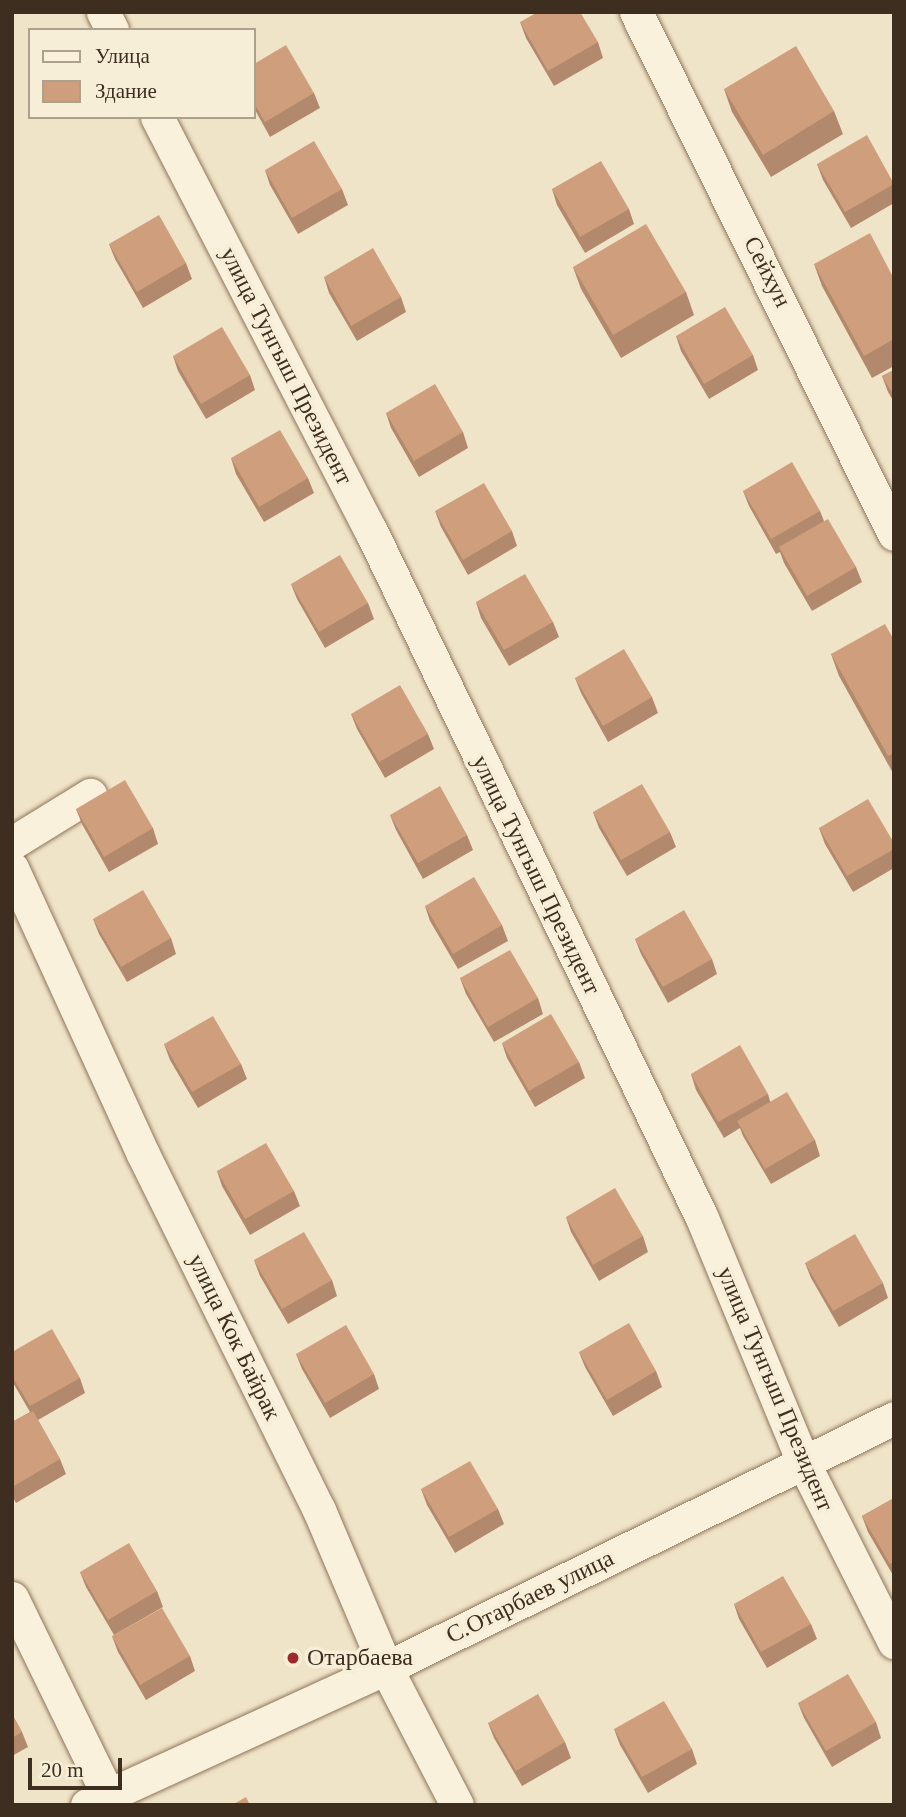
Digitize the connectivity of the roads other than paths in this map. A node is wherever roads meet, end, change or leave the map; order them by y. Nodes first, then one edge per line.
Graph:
1 (103, 12) edge
2 (636, 12) edge
3 (111, 28) edge
4 (158, 119) edge
5 (894, 534) edge
6 (90, 794) dead end
7 (12, 843) edge
8 (12, 869) edge
9 (894, 1418) edge
10 (803, 1462) junction
11 (12, 1598) edge
12 (894, 1642) edge
13 (386, 1668) junction
14 (103, 1802) edge
15 (457, 1805) edge

1 - 3 street
2 - 5 street, Сейхун
4 - 10 street, улица Тунгыш Президент
6 - 7 street
8 - 13 street, улица Кок Байрак
9 - 10 street, С.Отарбаев улица
10 - 12 street, улица Тунгыш Президент
10 - 13 street, С.Отарбаев улица
11 - 14 street
13 - 14 street, С.Отарбаев улица
13 - 15 street, улица Кок Байрак

